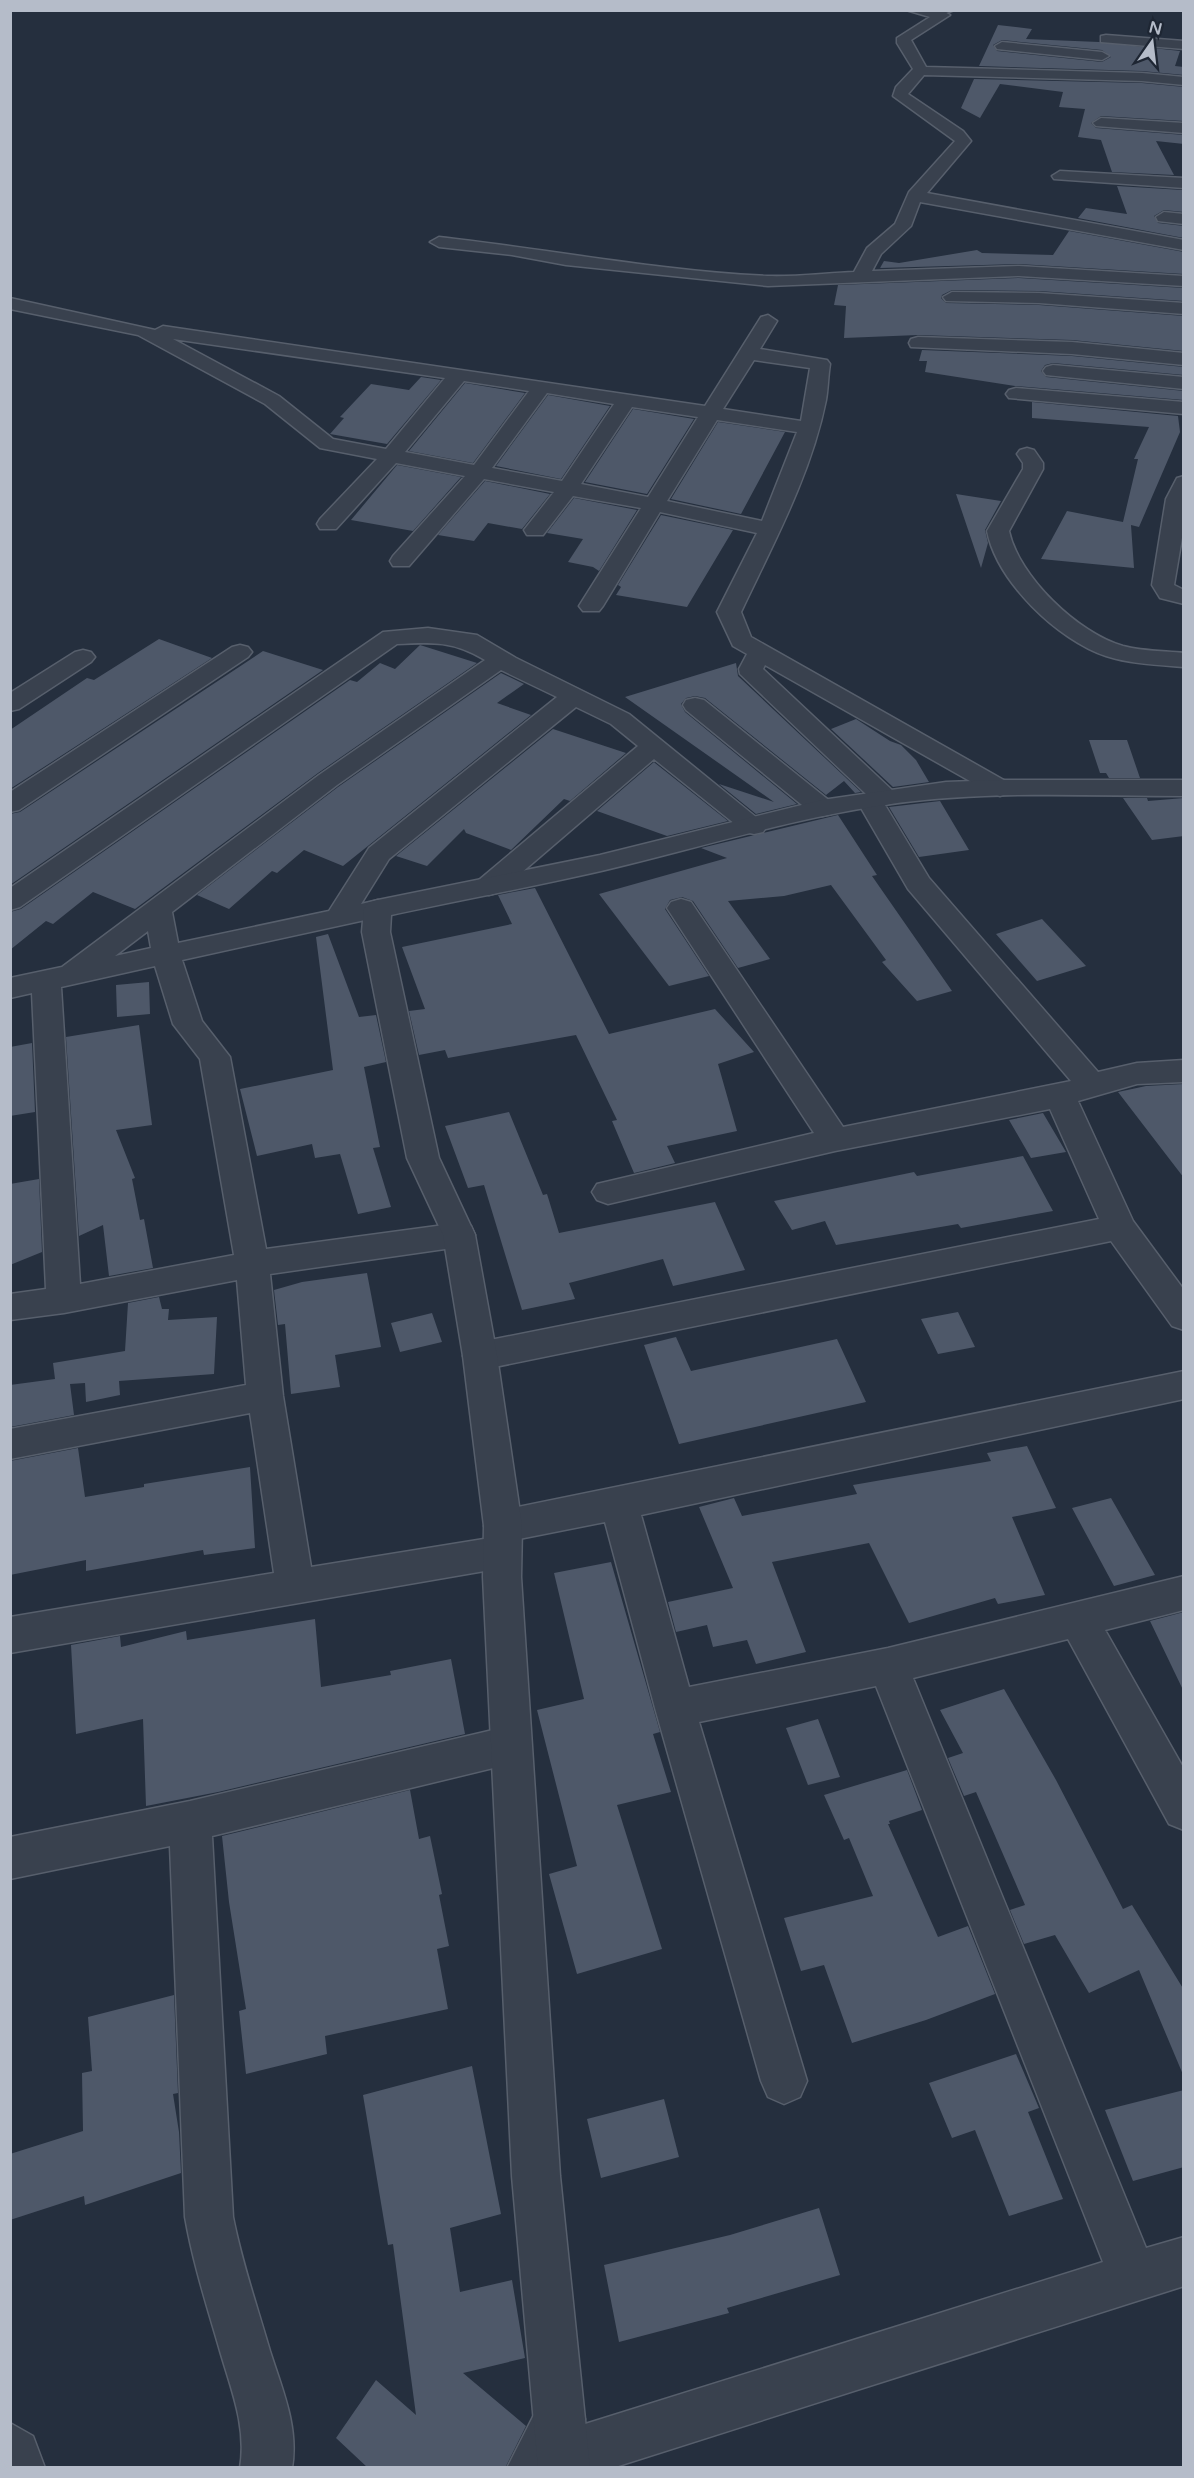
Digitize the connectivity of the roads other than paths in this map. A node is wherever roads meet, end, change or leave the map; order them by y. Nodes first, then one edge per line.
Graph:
1 (912, 10) edge
2 (946, 12) edge
3 (1106, 39) dead end
4 (1184, 45) edge
5 (1002, 46) dead end
6 (1115, 58) dead end
7 (920, 71) junction
8 (1184, 81) edge
9 (1101, 123) dead end
10 (1184, 128) edge
11 (1060, 176) dead end
12 (1184, 183) edge
13 (915, 196) junction
14 (1164, 217) dead end
15 (1184, 219) edge
16 (439, 243) dead end
17 (1184, 245) edge
18 (860, 279) junction
19 (1184, 281) edge
20 (952, 297) dead end
21 (10, 303) edge
22 (1184, 309) edge
23 (768, 321) dead end
24 (138, 329) junction
25 (918, 343) dead end
26 (747, 353) junction
27 (1184, 359) edge
28 (1053, 371) dead end
29 (459, 374) junction
30 (1184, 383) edge
31 (543, 387) junction
32 (1016, 394) dead end
33 (626, 400) junction
34 (1184, 408) edge
35 (711, 413) junction
36 (809, 428) junction
37 (1027, 454) dead end
38 (391, 456) junction
39 (479, 472) junction
40 (1184, 482) edge
41 (568, 488) junction
42 (653, 504) junction
43 (328, 524) dead end
44 (770, 529) junction
45 (535, 530) dead end
46 (401, 561) dead end
47 (1184, 597) edge
48 (591, 606) dead end
49 (240, 652) dead end
50 (759, 652) junction
51 (83, 657) dead end
52 (1184, 660) edge
53 (508, 663) junction
54 (574, 696) junction
55 (10, 704) edge
56 (695, 705) dead end
57 (654, 746) junction
58 (1000, 788) junction
59 (1184, 788) edge
60 (877, 799) junction
61 (10, 804) edge
62 (822, 808) junction
63 (754, 826) junction
64 (489, 886) junction
65 (10, 901) edge
66 (681, 908) dead end
67 (158, 909) junction
68 (378, 909) junction
69 (338, 918) junction
70 (166, 955) junction
71 (59, 978) junction
72 (10, 988) edge
73 (1184, 1071) edge
74 (1092, 1084) junction
75 (1060, 1096) junction
76 (834, 1140) junction
77 (608, 1192) dead end
78 (1119, 1227) junction
79 (459, 1235) junction
80 (252, 1264) junction
81 (64, 1300) junction
82 (10, 1307) edge
83 (1184, 1317) edge
84 (480, 1356) junction
85 (1184, 1385) edge
86 (265, 1396) junction
87 (10, 1444) edge
88 (620, 1504) junction
89 (503, 1539) junction
90 (295, 1586) junction
91 (1184, 1593) edge
92 (1078, 1619) junction
93 (10, 1635) edge
94 (888, 1666) junction
95 (675, 1708) junction
96 (510, 1745) junction
97 (1184, 1810) edge
98 (190, 1821) junction
99 (10, 1858) edge
100 (784, 2081) dead end
101 (1184, 2261) edge
102 (1133, 2276) junction
103 (10, 2449) edge
104 (555, 2452) edge
105 (20, 2468) edge
106 (266, 2468) edge

1 - 2 street
2 - 7 street
3 - 4 street
5 - 6 street
7 - 8 street
7 - 13 street
9 - 10 street
11 - 12 street
13 - 17 street
13 - 18 street
14 - 15 street
16 - 18 street
18 - 19 street
20 - 22 street
21 - 24 street
23 - 26 street
24 - 29 street
24 - 38 street
25 - 27 street
26 - 35 street
26 - 36 street
28 - 30 street
29 - 31 street
29 - 38 street
31 - 33 street
31 - 39 street
32 - 34 street
33 - 35 street
33 - 41 street
35 - 36 street
35 - 42 street
36 - 44 street
37 - 52 street
38 - 39 street
38 - 43 street
39 - 41 street
39 - 46 street
40 - 47 street
41 - 42 street
41 - 45 street
42 - 44 street
42 - 48 street
44 - 50 street
49 - 61 street
50 - 58 street
50 - 60 street
51 - 55 street
53 - 54 street
53 - 65 street
53 - 67 street
54 - 57 street
54 - 69 street
56 - 62 street
57 - 63 street
57 - 64 street
58 - 59 street
58 - 60 street
60 - 62 street
60 - 74 street
62 - 63 street
63 - 64 street
64 - 68 street
66 - 76 street
67 - 70 street
67 - 71 street
68 - 69 street
68 - 79 street
69 - 70 street
70 - 71 street
70 - 80 street
71 - 72 street
71 - 81 street
73 - 74 street
74 - 75 street
75 - 76 street
75 - 78 street
76 - 77 street
78 - 83 street
78 - 84 street
79 - 80 street
79 - 84 street
80 - 81 street
80 - 86 street
81 - 82 street
84 - 89 street
85 - 88 street
86 - 87 street
86 - 90 street
88 - 89 street
88 - 95 street
89 - 90 street
89 - 96 street
90 - 93 street
91 - 92 street
92 - 94 street
92 - 97 street
94 - 95 street
94 - 102 street
95 - 100 street
96 - 98 street
96 - 104 street
98 - 99 street
98 - 106 street
101 - 102 street
102 - 104 street
103 - 105 street

